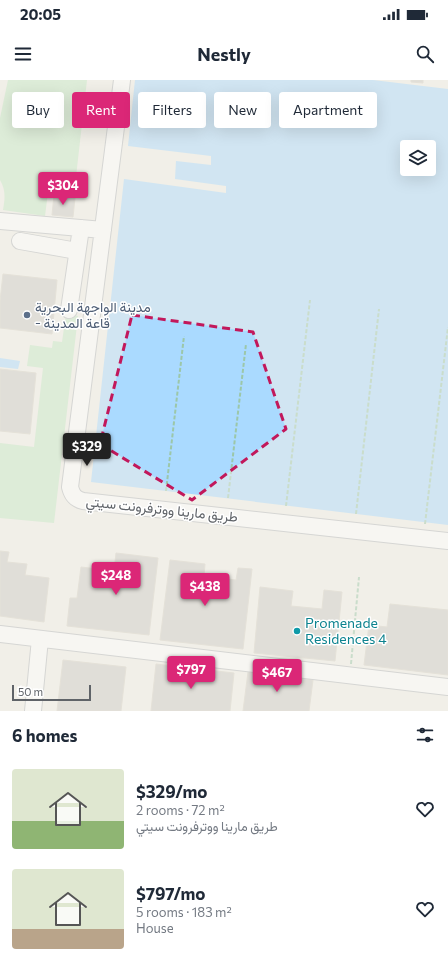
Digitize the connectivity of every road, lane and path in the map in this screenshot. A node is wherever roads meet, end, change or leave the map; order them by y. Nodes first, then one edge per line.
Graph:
1 (122, 80) edge
2 (0, 221) edge
3 (81, 228) junction
4 (103, 230) junction
5 (20, 241) dead end
6 (78, 251) junction
7 (310, 300) dead end
8 (380, 309) dead end
9 (69, 310) dead end
10 (448, 327) edge
11 (184, 336) dead end
12 (246, 344) dead end
13 (166, 491) dead end
14 (228, 498) dead end
15 (286, 506) dead end
16 (356, 514) dead end
17 (425, 524) dead end
18 (448, 541) edge
19 (359, 577) dead end
20 (0, 634) edge
21 (40, 638) junction
22 (350, 675) junction
23 (448, 687) edge
24 (33, 711) edge

1 - 4 street, طريق مارينا ووترفرونت سيتي
2 - 3 street
3 - 4 street
3 - 6 street
4 - 18 street, طريق مارينا ووترفرونت سيتي
5 - 6 street
6 - 9 street
7 - 15 path
8 - 16 path
10 - 17 path
11 - 13 path
12 - 14 path
19 - 22 path
20 - 21 street
21 - 22 street
21 - 24 street
22 - 23 street

